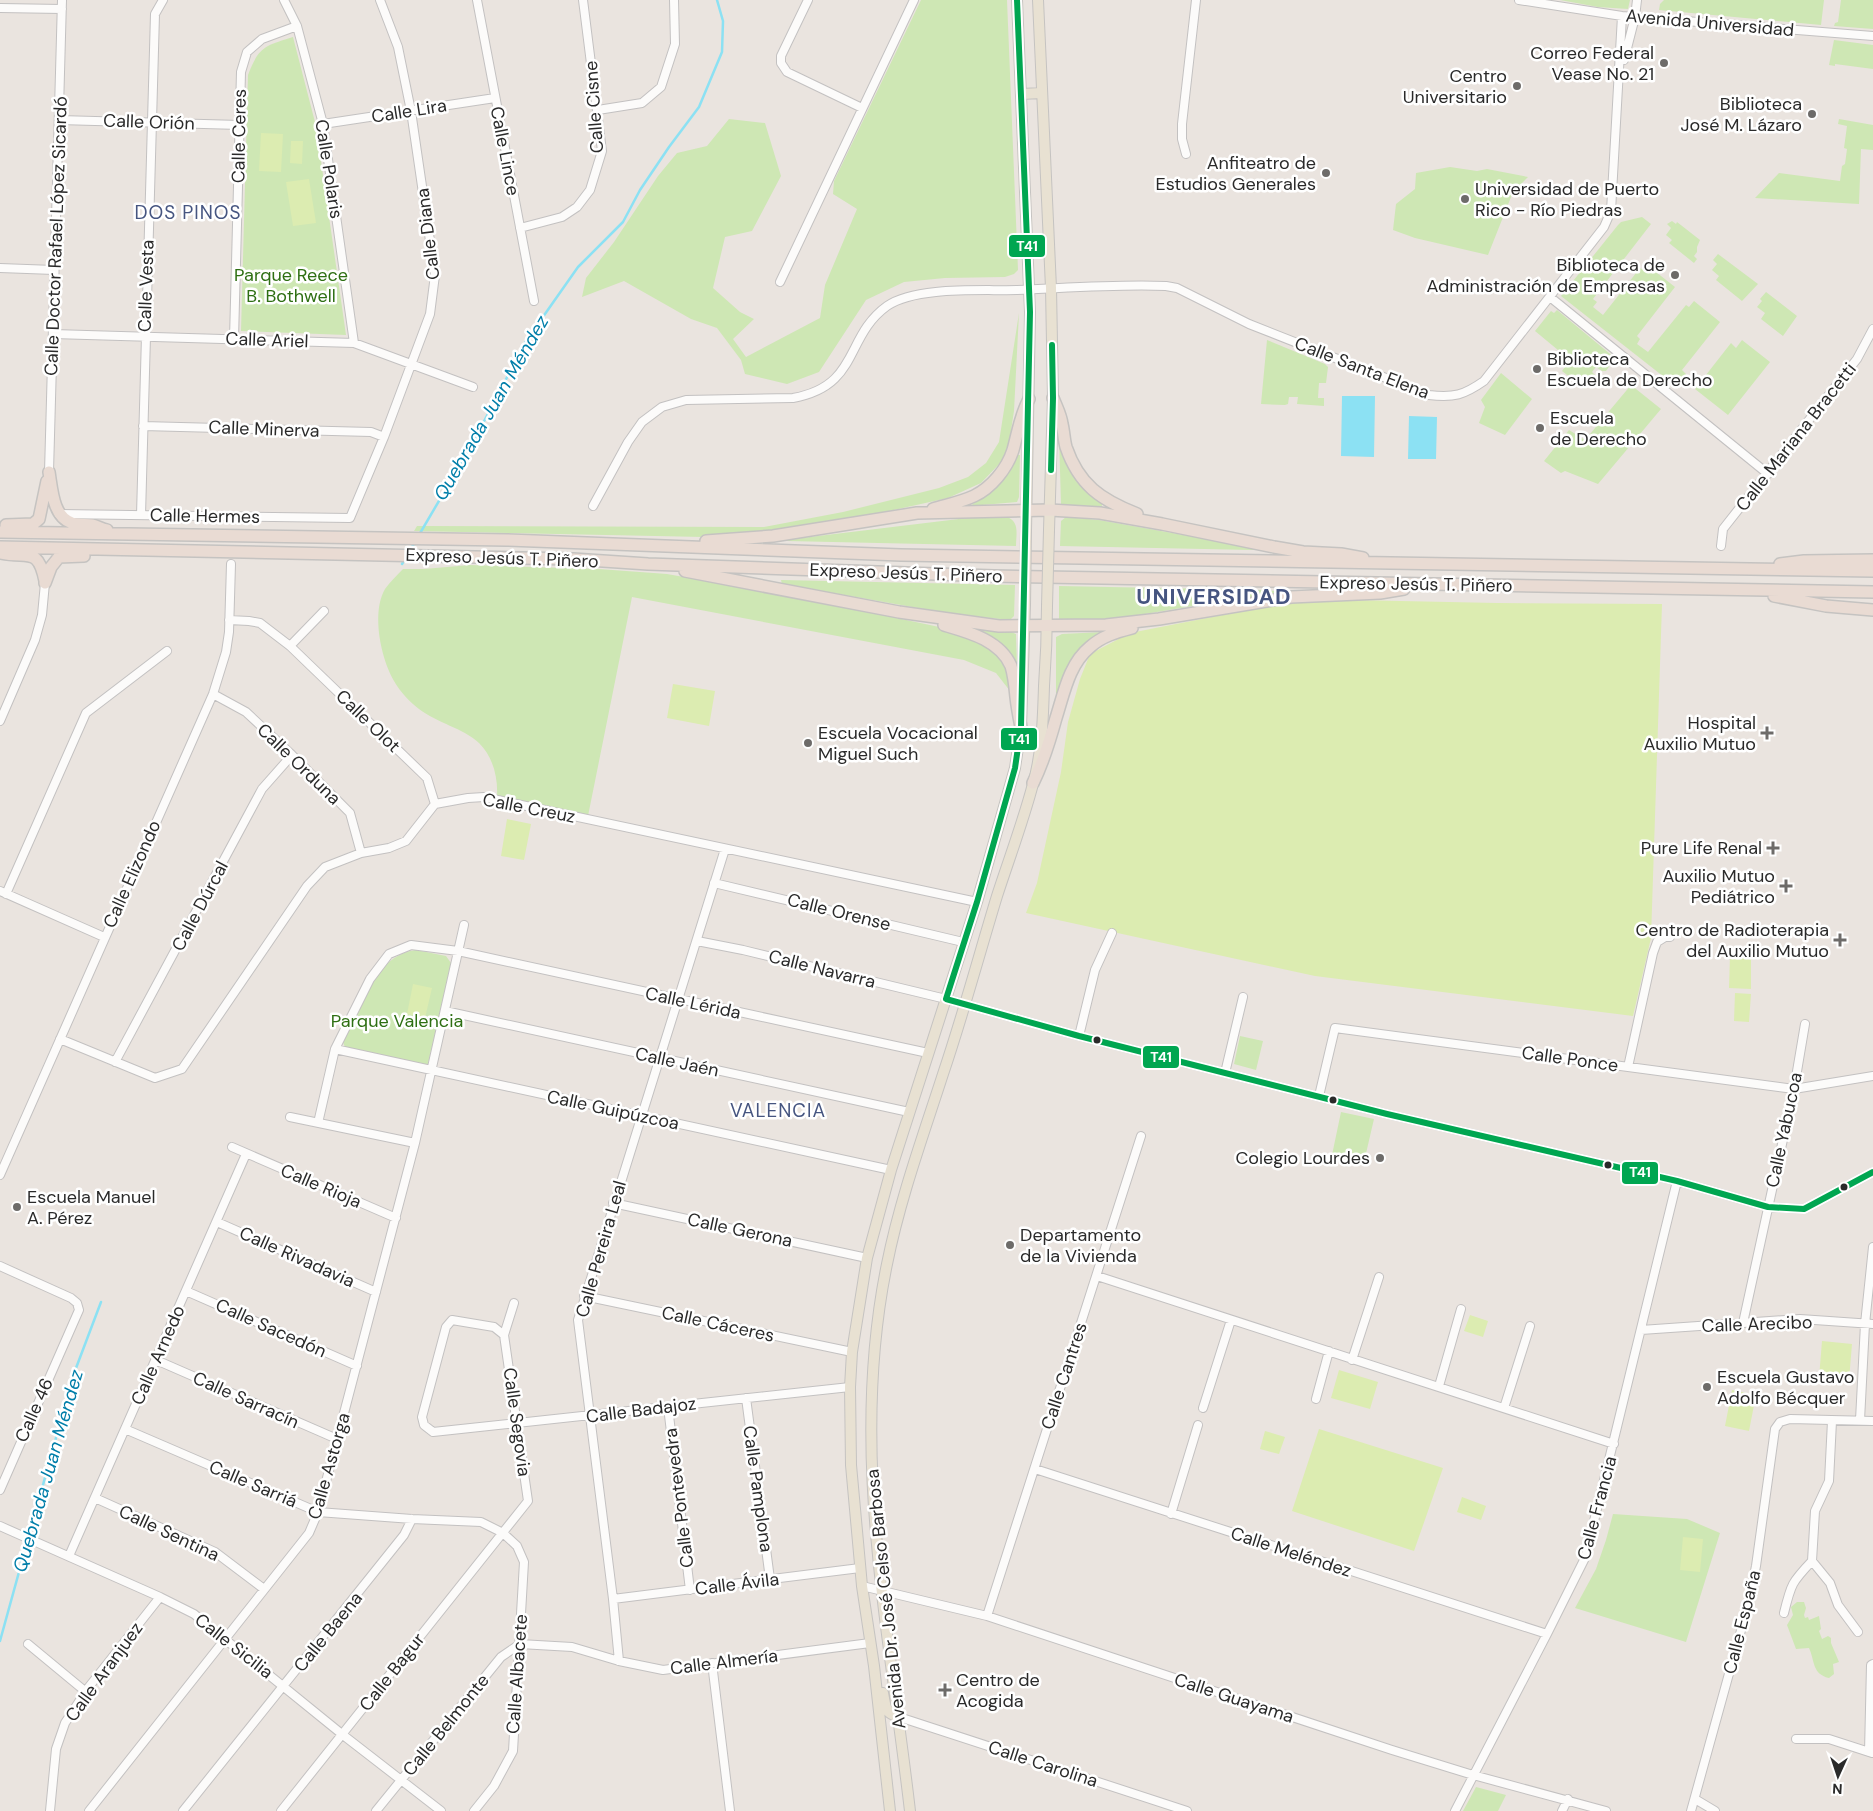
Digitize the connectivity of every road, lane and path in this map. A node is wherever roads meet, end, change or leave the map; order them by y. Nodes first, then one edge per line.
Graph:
1 (62, 0) edge
2 (163, 0) edge
3 (284, 0) edge
4 (380, 0) edge
5 (477, 0) edge
6 (583, 0) edge
7 (674, 0) edge
8 (808, 0) edge
9 (914, 0) edge
10 (1017, 0) edge
11 (1038, 0) edge
12 (1196, 0) edge
13 (1518, 0) edge
14 (1637, 0) edge
15 (0, 8) edge
16 (62, 9) junction
17 (1622, 16) junction
18 (1635, 17) junction
19 (297, 26) junction
20 (1873, 36) edge
21 (1620, 77) junction
22 (1042, 93) junction
23 (1021, 94) junction
24 (495, 98) junction
25 (862, 108) junction
26 (598, 110) junction
27 (411, 111) junction
28 (59, 120) junction
29 (151, 122) junction
30 (323, 124) junction
31 (240, 125) junction
32 (1186, 154) dead end
33 (520, 228) junction
34 (0, 268) edge
35 (54, 270) junction
36 (780, 282) dead end
37 (1050, 288) junction
38 (1029, 289) junction
39 (1550, 297) junction
40 (534, 302) dead end
41 (1873, 329) edge
42 (53, 334) junction
43 (145, 336) junction
44 (234, 339) junction
45 (354, 343) junction
46 (411, 363) junction
47 (473, 387) dead end
48 (1053, 398) junction
49 (1029, 399) junction
50 (142, 426) junction
51 (384, 437) junction
52 (49, 472) junction
53 (1768, 474) junction
54 (593, 506) dead end
55 (1026, 510) junction
56 (1050, 510) junction
57 (59, 514) junction
58 (917, 514) junction
59 (140, 515) junction
60 (350, 518) joint
61 (1162, 524) junction
62 (0, 526) edge
63 (0, 532) edge
64 (118, 534) junction
65 (650, 544) junction
66 (0, 546) edge
67 (1721, 546) dead end
68 (118, 549) junction
69 (0, 553) edge
70 (1873, 560) edge
71 (231, 564) dead end
72 (648, 564) junction
73 (1397, 564) junction
74 (1746, 570) junction
75 (1873, 571) edge
76 (45, 583) junction
77 (1427, 584) junction
78 (1745, 590) junction
79 (1873, 592) edge
80 (1873, 610) edge
81 (324, 611) dead end
82 (899, 612) junction
83 (1159, 618) junction
84 (229, 620) junction
85 (1024, 626) junction
86 (1047, 627) junction
87 (290, 646) junction
88 (167, 651) dead end
89 (213, 694) junction
90 (0, 722) edge
91 (1021, 727) junction
92 (292, 755) junction
93 (1034, 783) junction
94 (435, 804) junction
95 (725, 849) junction
96 (361, 853) junction
97 (714, 882) junction
98 (3, 893) edge
99 (977, 902) junction
100 (464, 925) dead end
101 (1112, 933) dead end
102 (104, 936) junction
103 (1670, 937) dead end
104 (697, 941) junction
105 (963, 942) junction
106 (458, 951) junction
107 (1243, 997) dead end
108 (678, 999) junction
109 (946, 999) junction
110 (966, 1006) junction
111 (445, 1011) junction
112 (1804, 1024) dead end
113 (1079, 1036) junction
114 (60, 1039) junction
115 (335, 1049) junction
116 (928, 1054) junction
117 (660, 1058) junction
118 (115, 1062) junction
119 (1628, 1067) junction
120 (432, 1070) junction
121 (1225, 1073) junction
122 (1873, 1076) edge
123 (1794, 1089) junction
124 (1319, 1096) junction
125 (909, 1112) junction
126 (641, 1116) junction
127 (290, 1117) dead end
128 (318, 1123) junction
129 (1141, 1136) dead end
130 (415, 1143) junction
131 (232, 1147) dead end
132 (246, 1154) junction
133 (891, 1170) junction
134 (1873, 1172) edge
135 (0, 1175) edge
136 (1677, 1181) junction
137 (613, 1203) junction
138 (1768, 1207) junction
139 (396, 1218) junction
140 (217, 1222) junction
141 (1873, 1247) edge
142 (867, 1258) junction
143 (0, 1266) edge
144 (1097, 1276) junction
145 (1378, 1277) dead end
146 (186, 1291) junction
147 (376, 1292) junction
148 (584, 1296) junction
149 (514, 1303) dead end
150 (1461, 1309) dead end
151 (1231, 1320) junction
152 (1744, 1323) junction
153 (1869, 1324) edge
154 (1530, 1326) dead end
155 (1642, 1330) junction
156 (504, 1335) junction
157 (1329, 1351) junction
158 (852, 1352) junction
159 (156, 1360) junction
160 (1352, 1360) junction
161 (356, 1366) junction
162 (850, 1386) junction
163 (1439, 1386) junction
164 (746, 1398) junction
165 (1316, 1399) dead end
166 (668, 1407) junction
167 (1204, 1408) dead end
168 (1504, 1408) junction
169 (590, 1416) junction
170 (1860, 1420) junction
171 (1832, 1421) junction
172 (1873, 1421) edge
173 (518, 1423) junction
174 (1198, 1425) dead end
175 (125, 1429) junction
176 (337, 1439) junction
177 (1614, 1444) junction
178 (1035, 1469) junction
179 (0, 1490) edge
180 (95, 1498) junction
181 (318, 1512) junction
182 (1171, 1514) junction
183 (412, 1519) junction
184 (4, 1528) edge
185 (503, 1533) junction
186 (69, 1556) junction
187 (1812, 1561) junction
188 (860, 1568) junction
189 (770, 1580) junction
190 (862, 1586) junction
191 (264, 1589) junction
192 (690, 1590) junction
193 (881, 1591) junction
194 (160, 1597) junction
195 (613, 1600) junction
196 (1784, 1613) dead end
197 (987, 1616) junction
198 (1858, 1632) dead end
199 (1547, 1634) junction
200 (225, 1638) junction
201 (870, 1643) junction
202 (28, 1644) dead end
203 (520, 1644) junction
204 (618, 1661) junction
205 (712, 1663) junction
206 (1872, 1665) edge
207 (874, 1666) junction
208 (285, 1686) junction
209 (86, 1692) junction
210 (899, 1717) junction
211 (343, 1735) junction
212 (1796, 1739) dead end
213 (1871, 1752) edge
214 (1473, 1775) junction
215 (402, 1779) junction
216 (1568, 1799) junction
217 (1695, 1799) junction
218 (50, 1811) edge
219 (89, 1811) edge
220 (183, 1811) edge
221 (281, 1811) edge
222 (376, 1811) edge
223 (441, 1811) edge
224 (474, 1811) edge
225 (730, 1811) edge
226 (890, 1811) edge
227 (910, 1811) edge
228 (1188, 1811) edge
229 (1455, 1811) edge
230 (1562, 1811) edge
231 (1606, 1811) edge
232 (1691, 1811) edge
233 (1715, 1811) edge

1 - 16 street, Calle Doctor Rafael López Sicardó
2 - 29 street, Calle Vesta
3 - 19 street, Calle Polaris
4 - 27 street, Calle Diana
5 - 24 street, Calle Lince
6 - 26 street, Calle Cisne
7 - 26 street
8 - 25 street
9 - 25 street
10 - 23 main road, Avenida Dr. José Celso Barbosa
11 - 22 main road, Avenida Dr. José Celso Barbosa
12 - 32 street
13 - 17 street, Avenida Universidad
14 - 18 street, Calle Santa Elena
15 - 16 street
16 - 28 street, Calle Doctor Rafael López Sicardó
17 - 18 street, Avenida Universidad
17 - 21 street, Calle Santa Elena
18 - 20 street, Avenida Universidad
18 - 21 street, Calle Santa Elena
19 - 30 street, Calle Polaris
19 - 31 street, Calle Ceres
21 - 39 street, Calle Santa Elena
22 - 23 main road
22 - 37 main road, Avenida Dr. José Celso Barbosa
23 - 38 main road, Avenida Dr. José Celso Barbosa
24 - 27 street, Calle Lira
24 - 33 street, Calle Lince
25 - 36 street
26 - 33 street, Calle Cisne
27 - 30 street, Calle Lira
27 - 46 street, Calle Diana
28 - 29 street, Calle Orión
28 - 35 street, Calle Doctor Rafael López Sicardó
29 - 31 street, Calle Orión
29 - 43 street, Calle Vesta
30 - 45 street, Calle Polaris
31 - 44 street, Calle Ceres
33 - 40 street, Calle Lince
34 - 35 street
35 - 42 street, Calle Doctor Rafael López Sicardó
37 - 38 street, Calle Santa Elena
37 - 39 street, Calle Santa Elena
37 - 48 main road, Avenida Dr. José Celso Barbosa
38 - 49 main road, Avenida Dr. José Celso Barbosa
38 - 54 street, Calle Santa Elena
39 - 53 street
41 - 53 street, Calle Mariana Bracetti
42 - 43 street, Calle Ariel
42 - 52 street, Calle Doctor Rafael López Sicardó
43 - 44 street, Calle Ariel
43 - 50 street, Calle Vesta
44 - 45 street, Calle Ariel
45 - 46 street, Calle Ariel
46 - 47 street, Calle Ariel
46 - 51 street, Calle Diana
48 - 56 main road, Avenida Dr. José Celso Barbosa
48 - 61 highway
49 - 55 main road, Avenida Dr. José Celso Barbosa
49 - 58 highway
50 - 51 street, Calle Minerva
50 - 59 street, Calle Vesta
51 - 60 street, Calle Diana
52 - 57 highway
52 - 62 highway
53 - 67 street, Calle Mariana Bracetti
55 - 56 highway
55 - 58 highway
55 - 85 main road, Avenida Dr. José Celso Barbosa, bridge
56 - 61 highway
56 - 86 main road, Avenida Dr. José Celso Barbosa, bridge
57 - 59 street, Calle Hermes
57 - 64 highway
58 - 65 highway
59 - 60 street, Calle Hermes
61 - 73 highway
63 - 64 highway, Expreso Jesús T. Piñero
64 - 65 highway, Expreso Jesús T. Piñero
65 - 73 highway, Expreso Jesús T. Piñero
66 - 68 highway, Expreso Jesús T. Piñero
68 - 72 highway, Expreso Jesús T. Piñero
68 - 76 highway
69 - 76 highway
70 - 74 highway
71 - 84 street, Calle Elizondo
72 - 77 highway, Expreso Jesús T. Piñero
72 - 82 highway
73 - 74 highway, Expreso Jesús T. Piñero
74 - 75 highway, Expreso Jesús T. Piñero
76 - 90 street
77 - 78 highway, Expreso Jesús T. Piñero
77 - 83 highway
78 - 79 highway, Expreso Jesús T. Piñero
78 - 80 highway
81 - 87 street
82 - 85 highway
82 - 91 highway
83 - 86 highway
83 - 93 highway
84 - 87 street, Calle Olot
84 - 89 street, Calle Elizondo
85 - 86 highway
85 - 91 main road, Avenida Dr. José Celso Barbosa
86 - 93 main road, Avenida Dr. José Celso Barbosa
87 - 94 street, Calle Olot
88 - 98 street
89 - 92 street, Calle Orduna
89 - 102 street, Calle Elizondo
91 - 99 main road, Avenida Dr. José Celso Barbosa
92 - 96 street, Calle Orduna
92 - 118 street, Calle Dúrcal
93 - 110 main road, Avenida Dr. José Celso Barbosa
94 - 95 street, Calle Creuz
94 - 96 street
95 - 97 street, Calle Pereira Leal
95 - 99 street, Calle Creuz
96 - 118 street
97 - 104 street, Calle Pereira Leal
97 - 105 street, Calle Orense
98 - 102 street
99 - 105 main road, Avenida Dr. José Celso Barbosa
100 - 106 street, Calle Astorga
101 - 113 street
102 - 114 street, Calle Elizondo
103 - 119 street
104 - 108 street, Calle Pereira Leal
104 - 109 street, Calle Navarra
105 - 109 main road, Avenida Dr. José Celso Barbosa
106 - 108 street, Calle Lérida
106 - 111 street, Calle Astorga
106 - 115 street, Calle Lérida
107 - 121 street
108 - 116 street, Calle Lérida
108 - 117 street, Calle Pereira Leal
109 - 110 street, Calle Navarra
109 - 116 main road, Avenida Dr. José Celso Barbosa
110 - 113 street, Calle Navarra
110 - 193 main road, Avenida Dr. José Celso Barbosa
111 - 117 street, Calle Jaén
111 - 120 street, Calle Astorga
112 - 123 street, Calle Yabucoa
113 - 121 street, Calle Navarra
114 - 118 street
114 - 135 street, Calle Elizondo
115 - 120 street, Calle Guipúzcoa
115 - 128 street, Calle Lérida
116 - 125 main road, Avenida Dr. José Celso Barbosa
117 - 125 street, Calle Jaén
117 - 126 street, Calle Pereira Leal
119 - 123 street, Calle Ponce
119 - 124 street, Calle Ponce
120 - 126 street, Calle Guipúzcoa
120 - 130 street, Calle Astorga
121 - 124 street, Calle Navarra
122 - 123 street, Calle Ponce
123 - 138 street, Calle Yabucoa
124 - 136 street, Calle Navarra
125 - 133 main road, Avenida Dr. José Celso Barbosa
126 - 133 street, Calle Guipúzcoa
126 - 137 street, Calle Pereira Leal
127 - 128 street
128 - 130 street
129 - 144 street, Calle Cantres
130 - 139 street, Calle Astorga
131 - 132 street, Calle Rioja
132 - 139 street, Calle Rioja
132 - 140 street, Calle Arnedo
133 - 142 main road, Avenida Dr. José Celso Barbosa
134 - 138 street, Calle Navarra
136 - 138 street, Calle Navarra
136 - 155 street, Calle Francia
137 - 142 street, Calle Gerona
137 - 148 street, Calle Pereira Leal
138 - 152 street, Calle Yabucoa
139 - 147 street, Calle Astorga
140 - 146 street, Calle Arnedo
140 - 147 street, Calle Rivadavia
141 - 153 street
142 - 158 main road, Avenida Dr. José Celso Barbosa
143 - 179 street, Calle 46
144 - 151 street
144 - 178 street, Calle Cantres
145 - 160 street
146 - 159 street, Calle Arnedo
146 - 161 street, Calle Sacedón
147 - 161 street, Calle Astorga
148 - 158 street, Calle Cáceres
148 - 169 street, Calle Pereira Leal
149 - 156 street, Calle Segovia
150 - 163 street
151 - 157 street
151 - 167 street
152 - 153 street, Calle Arecibo
152 - 155 street, Calle Arecibo
153 - 170 street
154 - 168 street
155 - 177 street, Calle Francia
156 - 173 street, Calle Segovia
156 - 173 street, Calle Badajoz
157 - 160 street
157 - 165 street
158 - 162 main road, Avenida Dr. José Celso Barbosa
159 - 175 street, Calle Arnedo
159 - 176 street, Calle Sarracín
160 - 163 street
161 - 176 street, Calle Astorga
162 - 164 street, Calle Badajoz
162 - 188 main road, Avenida Dr. José Celso Barbosa
163 - 168 street
164 - 166 street, Calle Badajoz
164 - 189 street, Calle Pamplona
166 - 169 street, Calle Badajoz
166 - 192 street, Calle Pontevedra
168 - 177 street
169 - 173 street, Calle Badajoz
169 - 195 street, Calle Pereira Leal
170 - 171 street
170 - 172 street
171 - 187 street
171 - 217 street, Calle España
173 - 185 street, Calle Segovia
174 - 182 street
175 - 180 street, Calle Arnedo
175 - 181 street, Calle Sarriá
176 - 181 street, Calle Astorga
177 - 199 street, Calle Francia
178 - 182 street, Calle Meléndez
178 - 197 street, Calle Cantres
180 - 186 street, Calle Arnedo
180 - 191 street, Calle Sentina
181 - 183 street, Calle Sarriá
181 - 191 street, Calle Astorga
182 - 199 street, Calle Meléndez
183 - 185 street, Calle Sarriá
183 - 208 street, Calle Baena
184 - 186 street, Calle Sicilia
185 - 203 street, Calle Albacete
185 - 211 street, Calle Bagur
186 - 194 street, Calle Sicilia
187 - 196 street
187 - 198 street
188 - 189 street, Calle Ávila
188 - 190 main road, Avenida Dr. José Celso Barbosa
189 - 192 street, Calle Ávila
190 - 193 street, Calle Guayama
190 - 201 main road, Avenida Dr. José Celso Barbosa
191 - 200 street, Calle Astorga
192 - 195 street, Calle Ávila
193 - 197 street, Calle Guayama
193 - 210 main road, Avenida Dr. José Celso Barbosa
194 - 200 street, Calle Sicilia
194 - 209 street, Calle Aranjuez
195 - 204 street, Calle Pereira Leal
197 - 214 street, Calle Guayama
199 - 214 street, Calle Francia
200 - 208 street, Calle Sicilia
200 - 219 street, Calle Astorga
201 - 205 street, Calle Almería
201 - 207 main road, Avenida Dr. José Celso Barbosa
202 - 209 street
203 - 204 street, Calle Almería
203 - 215 street, Calle Belmonte
203 - 224 street, Calle Albacete
204 - 205 street, Calle Almería
205 - 225 street
206 - 213 street
207 - 210 main road
207 - 226 main road, Avenida Dr. José Celso Barbosa
208 - 211 street, Calle Sicilia
208 - 220 street, Calle Baena
209 - 218 street, Calle Aranjuez
210 - 227 main road, Avenida Dr. José Celso Barbosa
210 - 228 street, Calle Carolina
211 - 215 street, Calle Sicilia
211 - 221 street, Calle Bagur
212 - 213 street
214 - 216 street, Calle Guayama
214 - 229 street, Calle Francia
215 - 222 street, Calle Belmonte
215 - 223 street, Calle Sicilia
216 - 230 street
216 - 231 street, Calle Guayama
217 - 232 street, Calle España
217 - 233 street

